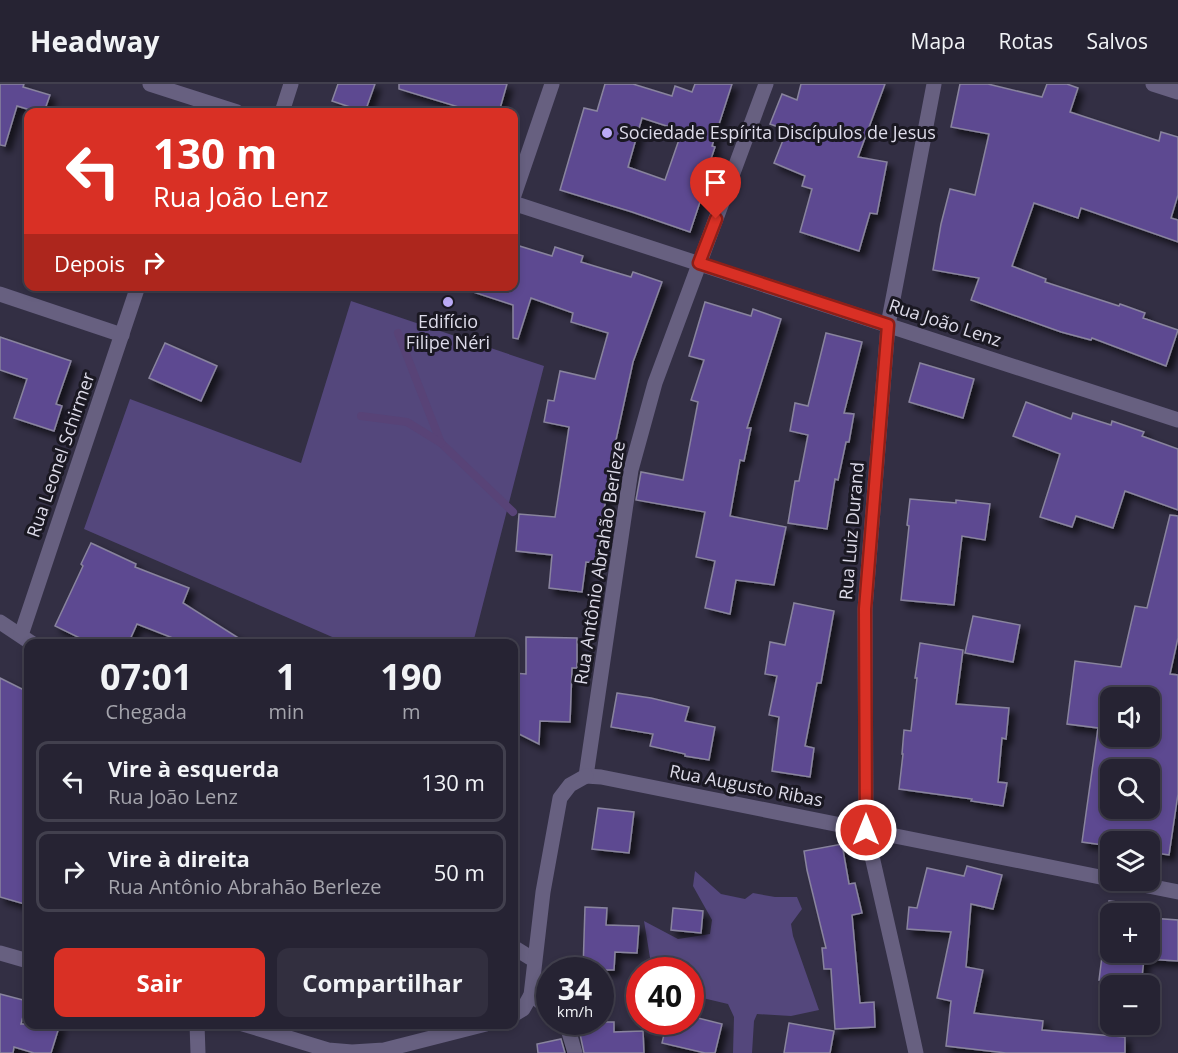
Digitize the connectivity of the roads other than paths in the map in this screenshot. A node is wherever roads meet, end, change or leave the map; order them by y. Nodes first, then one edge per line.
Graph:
1 (150, 84) edge
2 (291, 84) edge
3 (552, 84) edge
4 (765, 84) edge
5 (934, 84) edge
6 (1153, 84) edge
7 (1178, 92) edge
8 (225, 108) edge
9 (283, 108) edge
10 (518, 183) edge
11 (518, 205) edge
12 (699, 263) junction
13 (136, 291) edge
14 (0, 294) edge
15 (888, 325) junction
16 (122, 335) junction
17 (1178, 420) edge
18 (0, 622) edge
19 (26, 639) edge
20 (27, 639) edge
21 (586, 776) junction
22 (866, 830) junction
23 (1100, 877) edge
24 (1160, 888) edge
25 (1178, 892) edge
26 (518, 950) edge
27 (0, 953) edge
28 (24, 960) edge
29 (534, 960) junction
30 (531, 995) junction
31 (536, 999) edge
32 (518, 1012) edge
33 (197, 1029) edge
34 (259, 1029) edge
35 (466, 1029) edge
36 (570, 1035) edge
37 (198, 1053) edge
38 (575, 1053) edge
39 (916, 1053) edge

1 - 8 street
2 - 9 street
3 - 10 street
4 - 12 street, Rua Antônio Abrahão Berleze
5 - 15 street, Rua Luiz Durand
6 - 7 street
11 - 12 street, Rua João Lenz
12 - 15 street, Rua João Lenz
12 - 21 street, Rua Antônio Abrahão Berleze
13 - 16 street, Rua Leonel Schirmer
14 - 16 street
15 - 17 street, Rua João Lenz
15 - 22 street, Rua Luiz Durand
16 - 20 street, Rua Leonel Schirmer
18 - 19 street
21 - 22 street, Rua Augusto Ribas
21 - 29 street
22 - 23 street, Rua Augusto Ribas
22 - 39 street, Rua Luiz Durand
24 - 25 street
26 - 29 street
27 - 28 street
29 - 30 street
30 - 31 street
30 - 32 street
33 - 37 street
34 - 35 street
36 - 38 street

